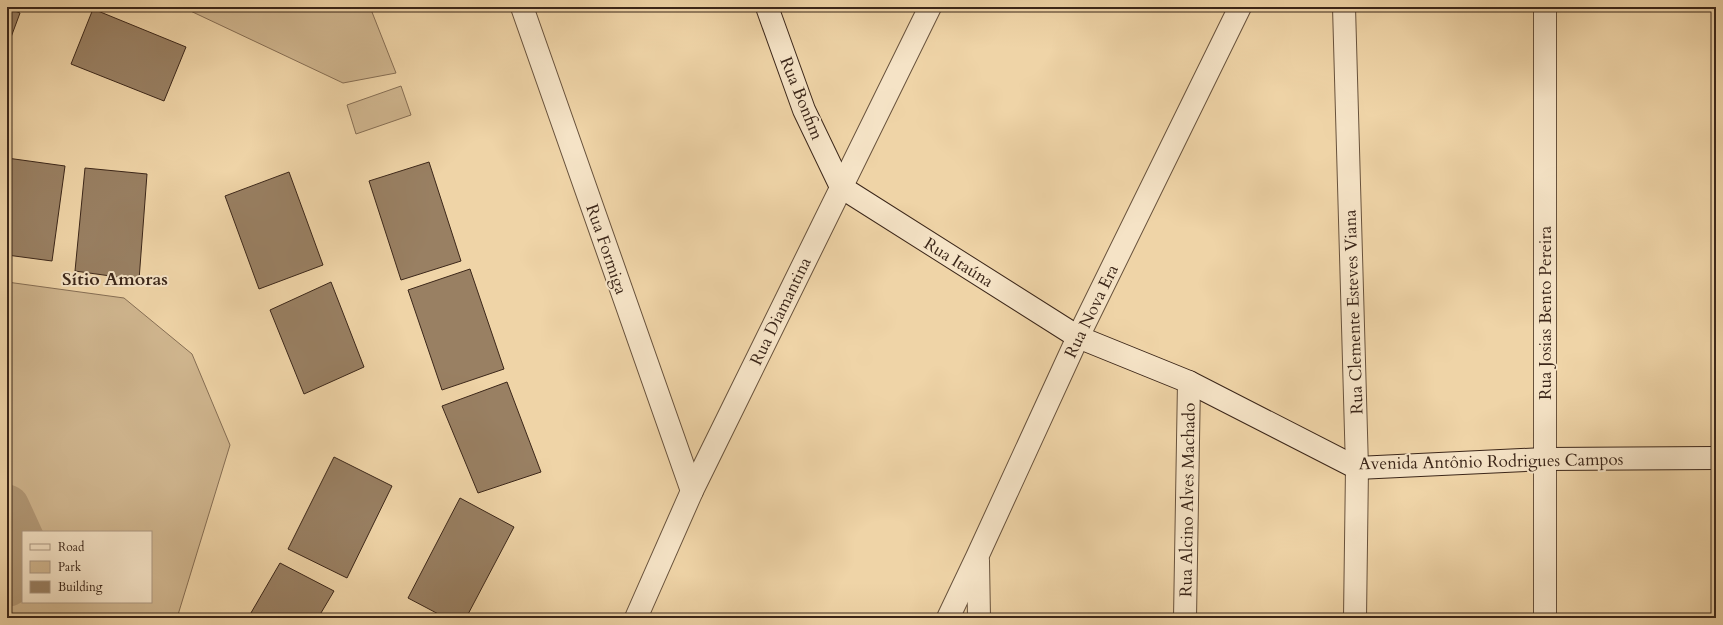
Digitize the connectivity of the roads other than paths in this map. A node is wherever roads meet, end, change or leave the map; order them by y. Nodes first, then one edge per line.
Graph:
1 (522, 7) edge
2 (767, 7) edge
3 (930, 7) edge
4 (1240, 7) edge
5 (1344, 7) edge
6 (1545, 7) edge
7 (841, 187) junction
8 (1078, 337) junction
9 (1190, 382) junction
10 (1716, 458) edge
11 (1544, 459) junction
12 (1357, 468) junction
13 (692, 491) junction
14 (978, 558) junction
15 (636, 618) edge
16 (948, 618) edge
17 (979, 618) edge
18 (1185, 618) edge
19 (1355, 618) edge
20 (1545, 618) edge

1 - 13 street, Rua Formiga
2 - 7 street, Rua Bonfim
3 - 7 street, Rua Diamantina
4 - 8 street, Rua Nova Era
5 - 12 street, Rua Clemente Esteves Viana
6 - 11 street, Rua Josias Bento Pereira
7 - 8 street, Rua Itaúna
7 - 13 street, Rua Diamantina
8 - 9 street, Avenida Antônio Rodrigues Campos
8 - 14 street, Rua Nova Era
9 - 12 street, Avenida Antônio Rodrigues Campos
9 - 18 street, Rua Alcino Alves Machado
10 - 11 street, Avenida Antônio Rodrigues Campos
11 - 12 street, Avenida Antônio Rodrigues Campos
11 - 20 street, Rua Josias Bento Pereira
12 - 19 street, Rua Clemente Esteves Viana
13 - 15 street, Rua Diamantina
14 - 16 street, Rua Nova Era
14 - 17 street

